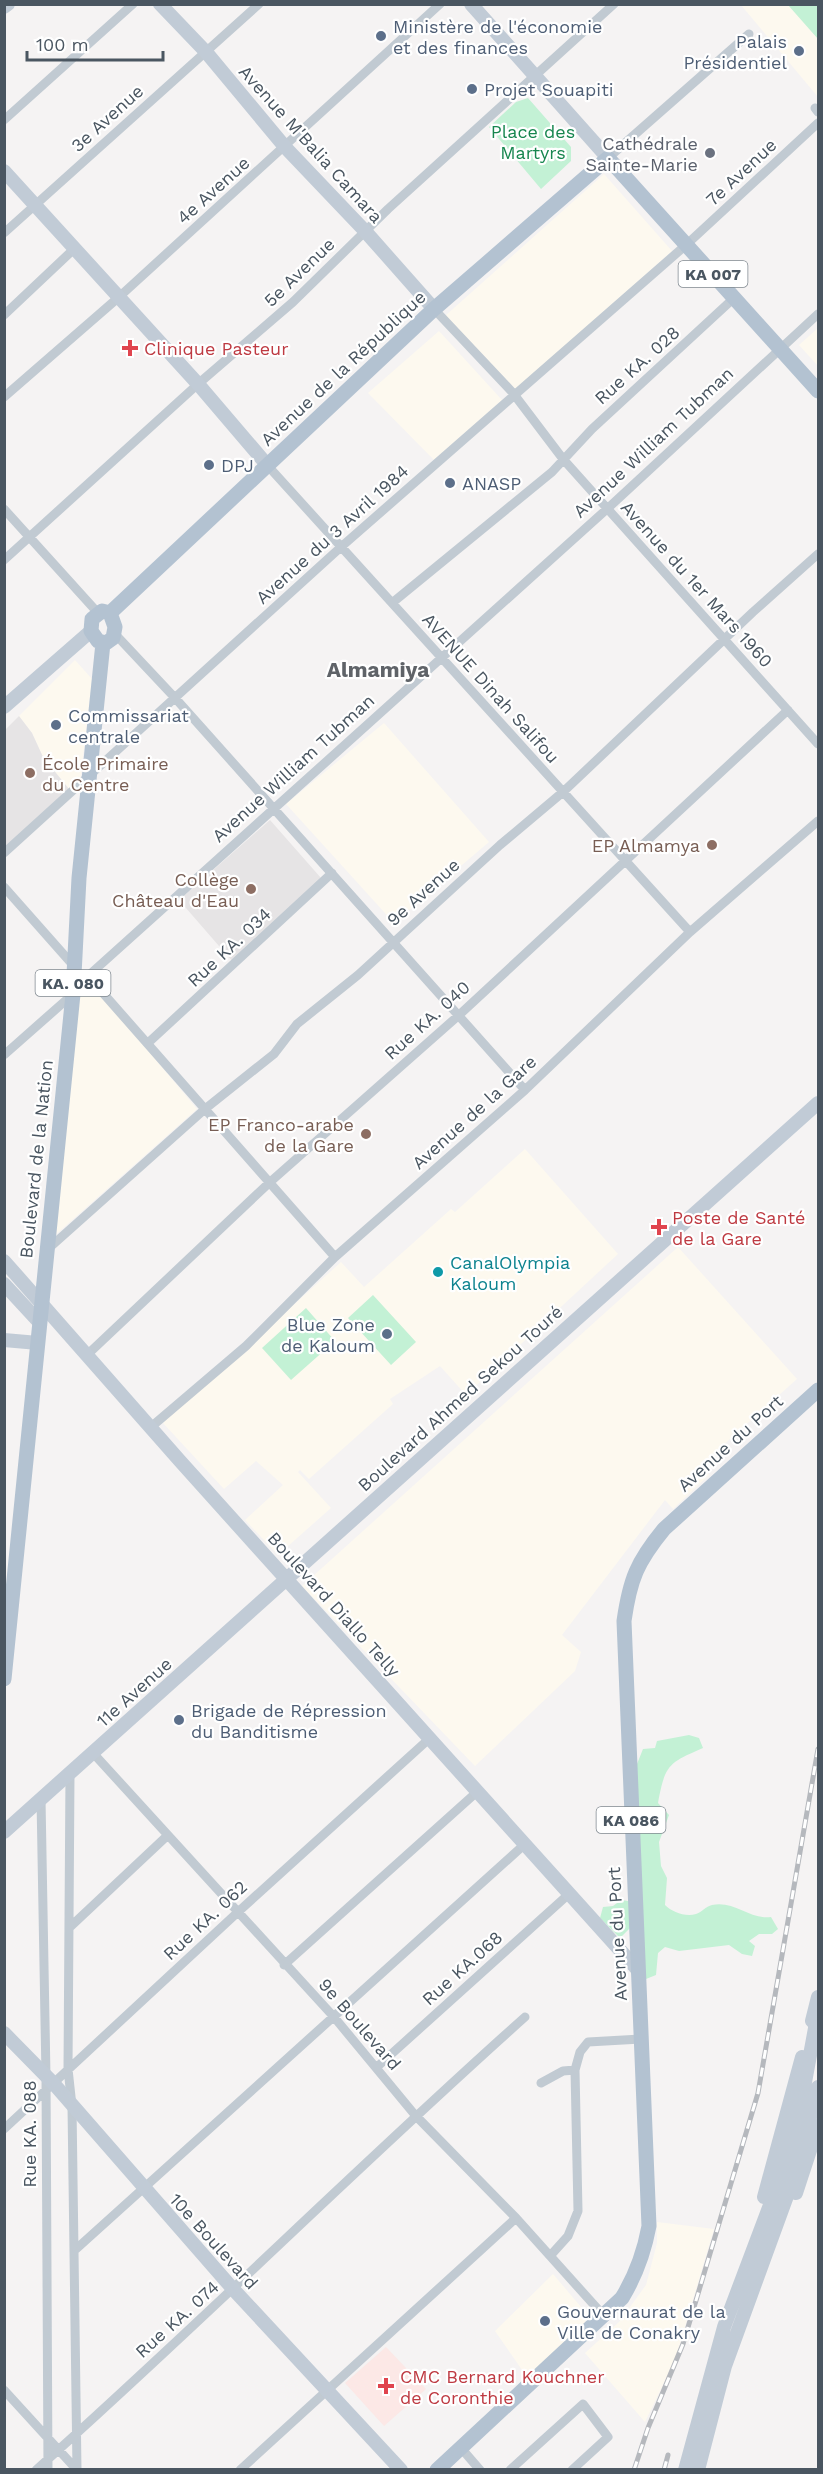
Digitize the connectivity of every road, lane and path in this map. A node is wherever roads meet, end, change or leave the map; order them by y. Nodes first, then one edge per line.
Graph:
1 (133, 4) edge
2 (160, 4) edge
3 (259, 4) edge
4 (440, 4) edge
5 (471, 4) edge
6 (614, 4) edge
7 (749, 34) dead end
8 (206, 52) junction
9 (536, 76) junction
10 (4, 120) edge
11 (819, 123) edge
12 (285, 147) junction
13 (608, 158) junction
14 (4, 171) edge
15 (35, 205) junction
16 (365, 231) junction
17 (4, 233) edge
18 (686, 245) junction
19 (75, 248) junction
20 (119, 297) junction
21 (734, 298) junction
22 (434, 309) junction
23 (819, 314) edge
24 (4, 315) edge
25 (780, 348) junction
26 (198, 384) junction
27 (819, 391) edge
28 (515, 395) junction
29 (4, 397) edge
30 (563, 459) junction
31 (268, 466) junction
32 (4, 509) edge
33 (607, 509) junction
34 (30, 537) junction
35 (340, 547) junction
36 (819, 554) edge
37 (4, 560) edge
38 (392, 603) junction
39 (104, 613) junction
40 (91, 631) junction
41 (109, 639) junction
42 (724, 639) junction
43 (441, 657) junction
44 (176, 699) junction
45 (4, 707) edge
46 (788, 710) junction
47 (819, 744) edge
48 (88, 778) junction
49 (562, 792) junction
50 (273, 808) junction
51 (819, 821) edge
52 (4, 853) edge
53 (627, 862) junction
54 (332, 873) junction
55 (4, 887) edge
56 (690, 932) junction
57 (393, 941) junction
58 (73, 965) junction
59 (88, 976) junction
60 (73, 994) junction
61 (458, 1016) junction
62 (148, 1043) junction
63 (4, 1055) edge
64 (525, 1090) junction
65 (819, 1103) edge
66 (205, 1108) junction
67 (269, 1183) junction
68 (46, 1250) junction
69 (336, 1257) junction
70 (4, 1262) edge
71 (4, 1284) edge
72 (42, 1303) junction
73 (40, 1323) junction
74 (4, 1341) edge
75 (38, 1343) junction
76 (88, 1354) junction
77 (819, 1390) edge
78 (151, 1428) junction
79 (287, 1578) junction
80 (4, 1679) edge
81 (430, 1738) junction
82 (93, 1753) junction
83 (70, 1773) junction
84 (478, 1791) junction
85 (41, 1799) junction
86 (4, 1832) edge
87 (168, 1835) junction
88 (525, 1844) junction
89 (570, 1893) junction
90 (238, 1912) junction
91 (69, 1928) junction
92 (284, 1965) junction
93 (637, 1969) junction
94 (819, 1997) edge
95 (819, 2012) edge
96 (334, 2017) junction
97 (525, 2017) dead end
98 (4, 2033) edge
99 (641, 2039) junction
100 (377, 2067) junction
101 (68, 2069) junction
102 (575, 2070) junction
103 (48, 2083) junction
104 (541, 2083) dead end
105 (819, 2087) edge
106 (72, 2106) junction
107 (415, 2115) junction
108 (819, 2126) edge
109 (4, 2129) edge
110 (144, 2189) junction
111 (516, 2218) junction
112 (75, 2250) junction
113 (550, 2256) junction
114 (751, 2269) junction
115 (233, 2289) junction
116 (604, 2316) junction
117 (326, 2389) junction
118 (4, 2390) edge
119 (76, 2433) junction
120 (47, 2438) junction
121 (461, 2448) junction
122 (58, 2449) junction
123 (48, 2464) edge
124 (36, 2469) edge
125 (77, 2469) edge
126 (240, 2469) edge
127 (401, 2469) edge
128 (437, 2469) edge
129 (480, 2469) edge
130 (510, 2469) edge
131 (572, 2469) edge
132 (685, 2469) edge
133 (698, 2469) edge

1 - 10 street
2 - 8 street, Avenue M'Balia Camara
3 - 8 street, 3e Avenue
4 - 12 street, 4e Avenue
5 - 9 street
6 - 9 street, 5e Avenue
7 - 13 street
8 - 12 street, Avenue M'Balia Camara
8 - 15 street, 3e Avenue
9 - 13 street
9 - 16 street, 5e Avenue
11 - 18 street, 7e Avenue
12 - 16 street, Avenue M'Balia Camara
12 - 20 street, 4e Avenue
13 - 18 main road, KA 007
13 - 22 main road, Avenue de la République
14 - 15 street
15 - 17 street, 3e Avenue
15 - 19 street
16 - 22 street, Avenue M'Balia Camara
16 - 26 street, 5e Avenue
18 - 21 main road, KA 007
18 - 28 street, Avenue du 3 Avril 1984
19 - 20 street
19 - 24 street
20 - 26 street
20 - 29 street, 4e Avenue
21 - 25 main road, KA 007
21 - 30 street, Rue KA. 028
22 - 28 street, Avenue du 1er Mars 1960
22 - 31 main road, Avenue de la République
23 - 25 street, Avenue William Tubman
25 - 27 main road, KA 007
25 - 33 street, Avenue William Tubman
26 - 31 street
26 - 34 street, 5e Avenue
28 - 30 street, Avenue du 1er Mars 1960
28 - 35 street, Avenue du 3 Avril 1984
30 - 33 street, Avenue du 1er Mars 1960
30 - 38 street, Rue KA. 028
31 - 35 street, AVENUE Dinah Salifou
31 - 39 main road, Avenue de la République
32 - 34 street
33 - 42 street, Avenue du 1er Mars 1960
33 - 43 street, Avenue William Tubman
34 - 37 street, 5e Avenue
34 - 39 street
35 - 38 street, AVENUE Dinah Salifou
35 - 44 street, Avenue du 3 Avril 1984
36 - 42 street, 9e Avenue
38 - 43 street, AVENUE Dinah Salifou
39 - 40 main road
39 - 41 main road
40 - 41 main road
40 - 45 street
41 - 44 street
41 - 48 main road, Boulevard de la Nation / KA. 080
42 - 46 street, Avenue du 1er Mars 1960
42 - 49 street, 9e Avenue
43 - 49 street, AVENUE Dinah Salifou
43 - 50 street, Avenue William Tubman
44 - 48 street, Avenue du 3 Avril 1984
44 - 50 street
46 - 47 street, Avenue du 1er Mars 1960
46 - 53 street, Rue KA. 040
48 - 52 street, Avenue du 3 Avril 1984
48 - 58 main road, Boulevard de la Nation / KA. 080
49 - 53 street, AVENUE Dinah Salifou
49 - 57 street, 9e Avenue
50 - 54 street
50 - 59 street, Avenue William Tubman
51 - 56 street, Avenue de la Gare
53 - 56 street, AVENUE Dinah Salifou
53 - 61 street, Rue KA. 040
54 - 57 street
54 - 62 street, Rue KA. 034
55 - 58 street
56 - 64 street, Avenue de la Gare
57 - 61 street
57 - 66 street, 9e Avenue
58 - 60 main road, Boulevard de la Nation / KA. 080
59 - 60 street, Avenue William Tubman
59 - 62 street
60 - 63 street, Avenue William Tubman
60 - 68 main road, Boulevard de la Nation / KA. 080
61 - 64 street
61 - 67 street, Rue KA. 040
62 - 66 street
64 - 69 street, Avenue de la Gare
65 - 79 street, Boulevard Ahmed Sekou Touré
66 - 67 street
66 - 68 street, 9e Avenue
67 - 69 street
67 - 76 street, Rue KA. 040
68 - 72 main road, Boulevard de la Nation / KA. 080
69 - 78 street, Avenue de la Gare
70 - 72 street, Boulevard Diallo Telly
71 - 73 street
72 - 73 main road, Boulevard de la Nation / KA. 080
72 - 76 street, Boulevard Diallo Telly
73 - 75 main road, Boulevard de la Nation
74 - 75 street
75 - 80 main road, Boulevard de la Nation
76 - 78 street, Boulevard Diallo Telly
77 - 93 main road, Avenue du Port / KA 086
78 - 79 street, Boulevard Diallo Telly
79 - 81 street, Boulevard Diallo Telly
79 - 82 street, 11e Avenue
81 - 84 street, Boulevard Diallo Telly
81 - 90 street, Rue KA. 062
82 - 83 street, 11e Avenue
82 - 87 street, 9e Boulevard
83 - 85 street, 11e Avenue
83 - 91 street
84 - 88 street, Boulevard Diallo Telly
84 - 92 street
85 - 86 street, 11e Avenue
85 - 103 street, Rue KA. 088
87 - 90 street, 9e Boulevard
87 - 91 street
88 - 89 street, Boulevard Diallo Telly
88 - 96 street
89 - 93 street, Boulevard Diallo Telly
89 - 100 street, Rue KA.068
90 - 92 street, 9e Boulevard
90 - 101 street, Rue KA. 062
91 - 101 street
92 - 96 street, 9e Boulevard
93 - 99 main road, Avenue du Port / KA 086
94 - 114 street
95 - 114 street
96 - 100 street, 9e Boulevard
96 - 110 street
97 - 107 street, Rue KA. 074
98 - 103 street, 10e Boulevard
99 - 102 street
99 - 116 main road, Avenue du Port / KA 086
100 - 107 street, 9e Boulevard
101 - 103 street, Rue KA. 062
101 - 106 street
102 - 104 street
102 - 113 street
103 - 106 street, 10e Boulevard
103 - 109 street, Rue KA. 062
103 - 120 street, Rue KA. 088
105 - 114 street
106 - 110 street, 10e Boulevard
106 - 112 street
107 - 111 street, 9e Boulevard
107 - 115 street, Rue KA. 074
108 - 114 street
110 - 112 street
110 - 115 street, 10e Boulevard
111 - 113 street, 9e Boulevard
111 - 117 street
112 - 119 street
113 - 116 street, 9e Boulevard
114 - 132 street
114 - 133 street
115 - 117 street, 10e Boulevard
115 - 119 street, Rue KA. 074
116 - 121 main road, Avenue du Port / KA 086
117 - 126 street
117 - 127 street, 10e Boulevard
118 - 120 street
119 - 122 street, Rue KA. 074
119 - 125 street
120 - 122 street
120 - 123 street, Rue KA. 088
121 - 128 main road, Avenue du Port / KA 086
121 - 129 street
122 - 123 street, Rue KA. 074
122 - 125 street
123 - 124 street, Rue KA. 074
130 - 131 street

